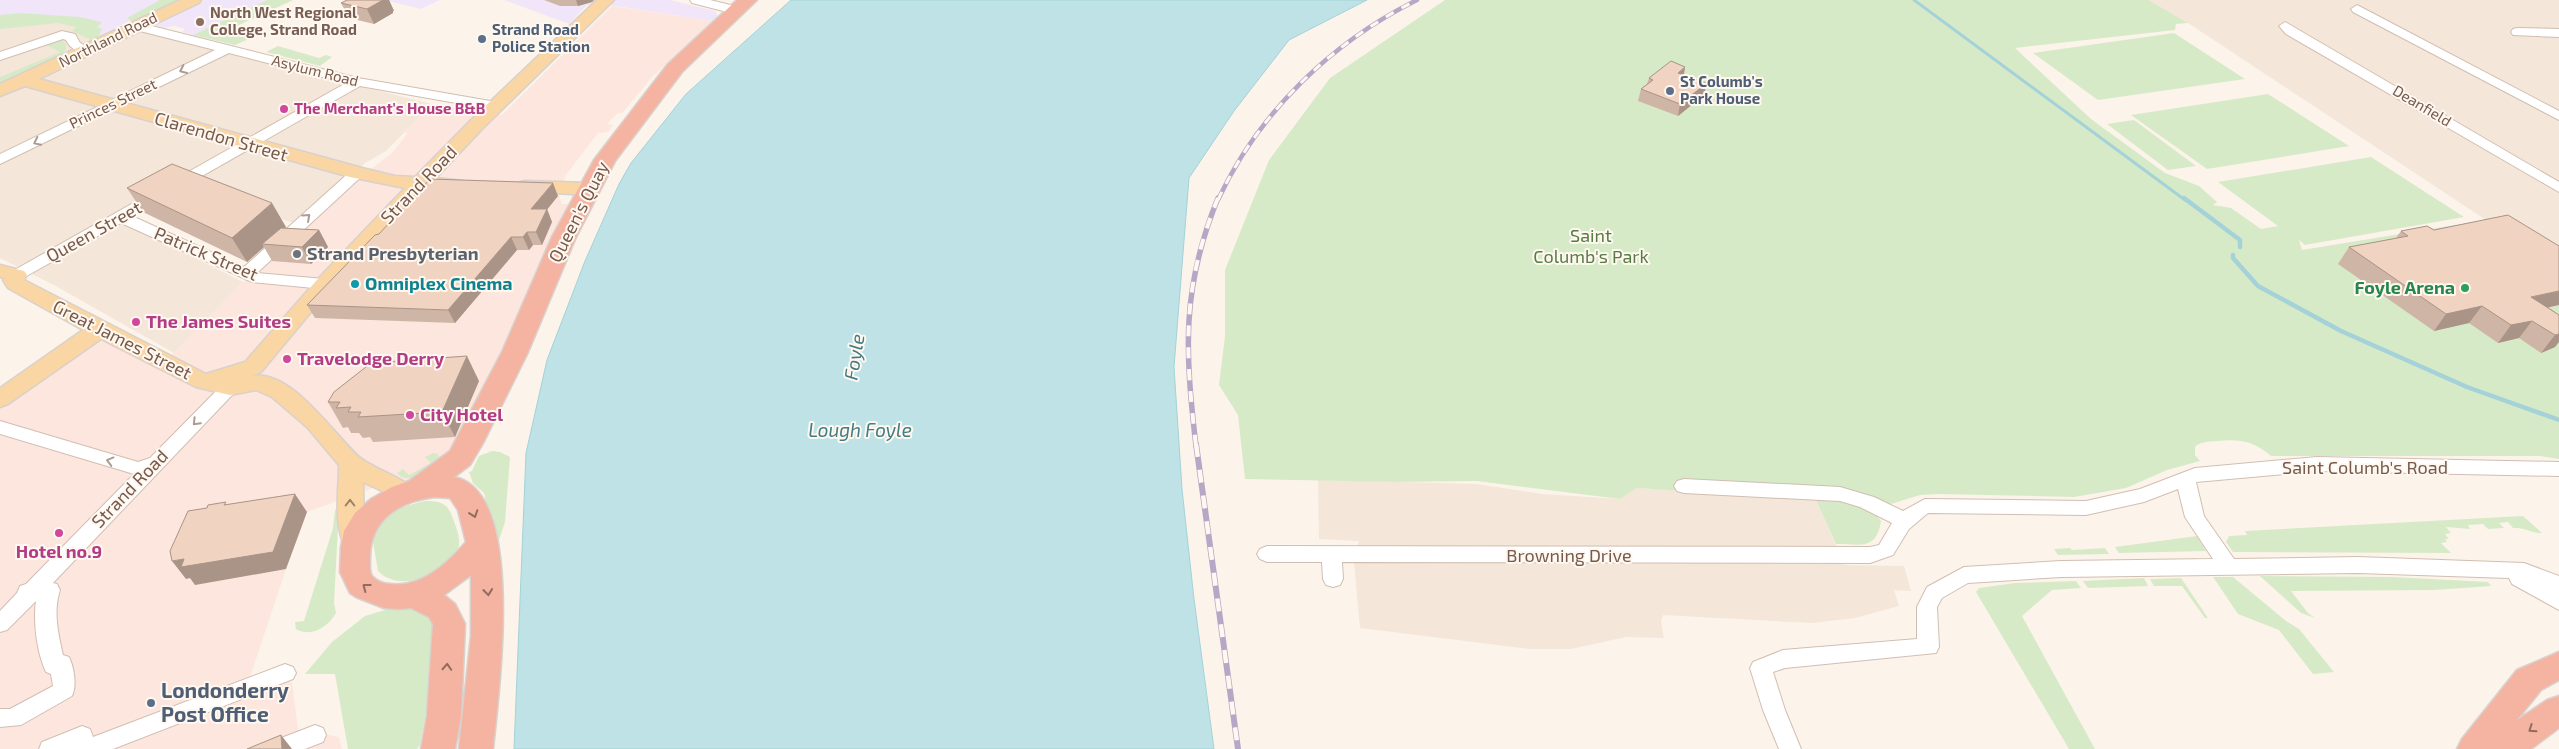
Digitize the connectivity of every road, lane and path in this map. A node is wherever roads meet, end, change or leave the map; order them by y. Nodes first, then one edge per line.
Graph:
1 (606, 0) edge
2 (696, 0) edge
3 (189, 1) edge
4 (742, 5) edge
5 (2356, 9) dead end
6 (136, 26) junction
7 (2284, 26) dead end
8 (2517, 32) dead end
9 (2534, 33) junction
10 (2559, 33) edge
11 (2559, 44) edge
12 (227, 49) junction
13 (87, 50) junction
14 (0, 56) edge
15 (23, 80) junction
16 (358, 82) junction
17 (0, 91) edge
18 (111, 106) junction
19 (496, 106) junction
20 (2559, 116) edge
21 (249, 145) junction
22 (0, 160) edge
23 (356, 173) junction
24 (420, 184) junction
25 (477, 186) edge
26 (505, 186) edge
27 (2559, 188) edge
28 (588, 189) junction
29 (121, 217) junction
30 (8, 273) edge
31 (246, 274) junction
32 (324, 284) junction
33 (100, 330) junction
34 (256, 374) junction
35 (204, 382) junction
36 (230, 387) junction
37 (0, 399) edge
38 (0, 427) edge
39 (460, 458) junction
40 (157, 462) junction
41 (351, 463) junction
42 (2559, 469) edge
43 (2185, 478) junction
44 (1684, 486) dead end
45 (459, 489) junction
46 (412, 491) junction
47 (1904, 520) junction
48 (355, 542) junction
49 (483, 543) junction
50 (1267, 554) dead end
51 (1332, 554) junction
52 (1870, 555) joint
53 (2227, 565) junction
54 (2503, 570) junction
55 (1333, 579) dead end
56 (2559, 584) edge
57 (31, 592) junction
58 (412, 595) junction
59 (2559, 602) edge
60 (0, 617) edge
61 (0, 624) edge
62 (2559, 665) edge
63 (285, 673) dead end
64 (2559, 683) edge
65 (2506, 709) junction
66 (2559, 710) edge
67 (444, 716) junction
68 (0, 718) edge
69 (309, 741) edge
70 (50, 749) edge
71 (82, 749) edge
72 (87, 749) edge
73 (279, 749) edge
74 (425, 749) edge
75 (438, 749) edge
76 (476, 749) edge
77 (1790, 749) edge
78 (2474, 749) edge
79 (2507, 749) edge

1 - 19 main road, Strand Road
2 - 4 street
3 - 6 main road, Northland Road
4 - 28 highway, Queen's Quay
5 - 20 street
6 - 12 street, Asylum Road
6 - 13 main road, Northland Road
7 - 27 street, Deanfield
8 - 9 street
9 - 10 street
9 - 11 street
12 - 16 street, Asylum Road
12 -> 18 street, Princes Street
13 - 14 street
13 - 15 main road, Northland Road
15 - 17 main road, Northland Road
15 - 18 main road, Clarendon Street
16 - 19 street, Asylum Road
16 - 21 street, Queen Street
18 - 21 main road, Clarendon Street
18 -> 22 street, Princes Street
19 - 24 main road, Strand Road
21 - 23 main road, Clarendon Street
21 - 29 street, Queen Street
23 - 24 main road, Clarendon Street
31 -> 23 street
24 - 25 main road, Clarendon Street
24 - 32 main road, Strand Road
26 - 28 main road
28 - 39 highway, Queen's Quay
29 - 30 street, Queen Street
29 - 31 street, Patrick Street
30 - 33 main road, Great James Street
31 - 32 street, Patrick Street
32 - 34 main road, Strand Road
33 - 35 main road, Great James Street
33 - 37 main road
34 - 35 main road
34 - 36 main road, Great James Street
34 - 41 main road
35 - 36 main road, Great James Street
36 -> 40 street, Strand Road
40 -> 38 street
39 - 45 highway, Queen's Quay
39 - 46 highway, Queen's Quay
40 - 57 street, Strand Road
41 - 46 main road
48 -> 41 main road
42 - 43 street, Saint Columb's Road
43 - 47 street, Saint Columb's Road
43 - 53 street
44 - 47 street
45 - 46 highway
45 -> 49 highway
46 - 48 highway
47 - 52 street, Saint Columb's Road
58 -> 48 highway
49 - 58 highway
49 -> 76 highway
50 - 51 street, Browning Drive
51 - 52 street, Browning Drive
51 - 55 street
53 - 54 street
53 - 77 street
54 - 56 street
54 - 59 street
57 - 60 street
57 - 61 street
57 - 68 street
67 -> 58 highway
62 - 65 highway
63 - 72 street
64 - 65 highway
65 - 78 highway
66 -> 79 highway
67 - 74 main road
67 - 75 highway
69 - 73 street
70 - 71 street

